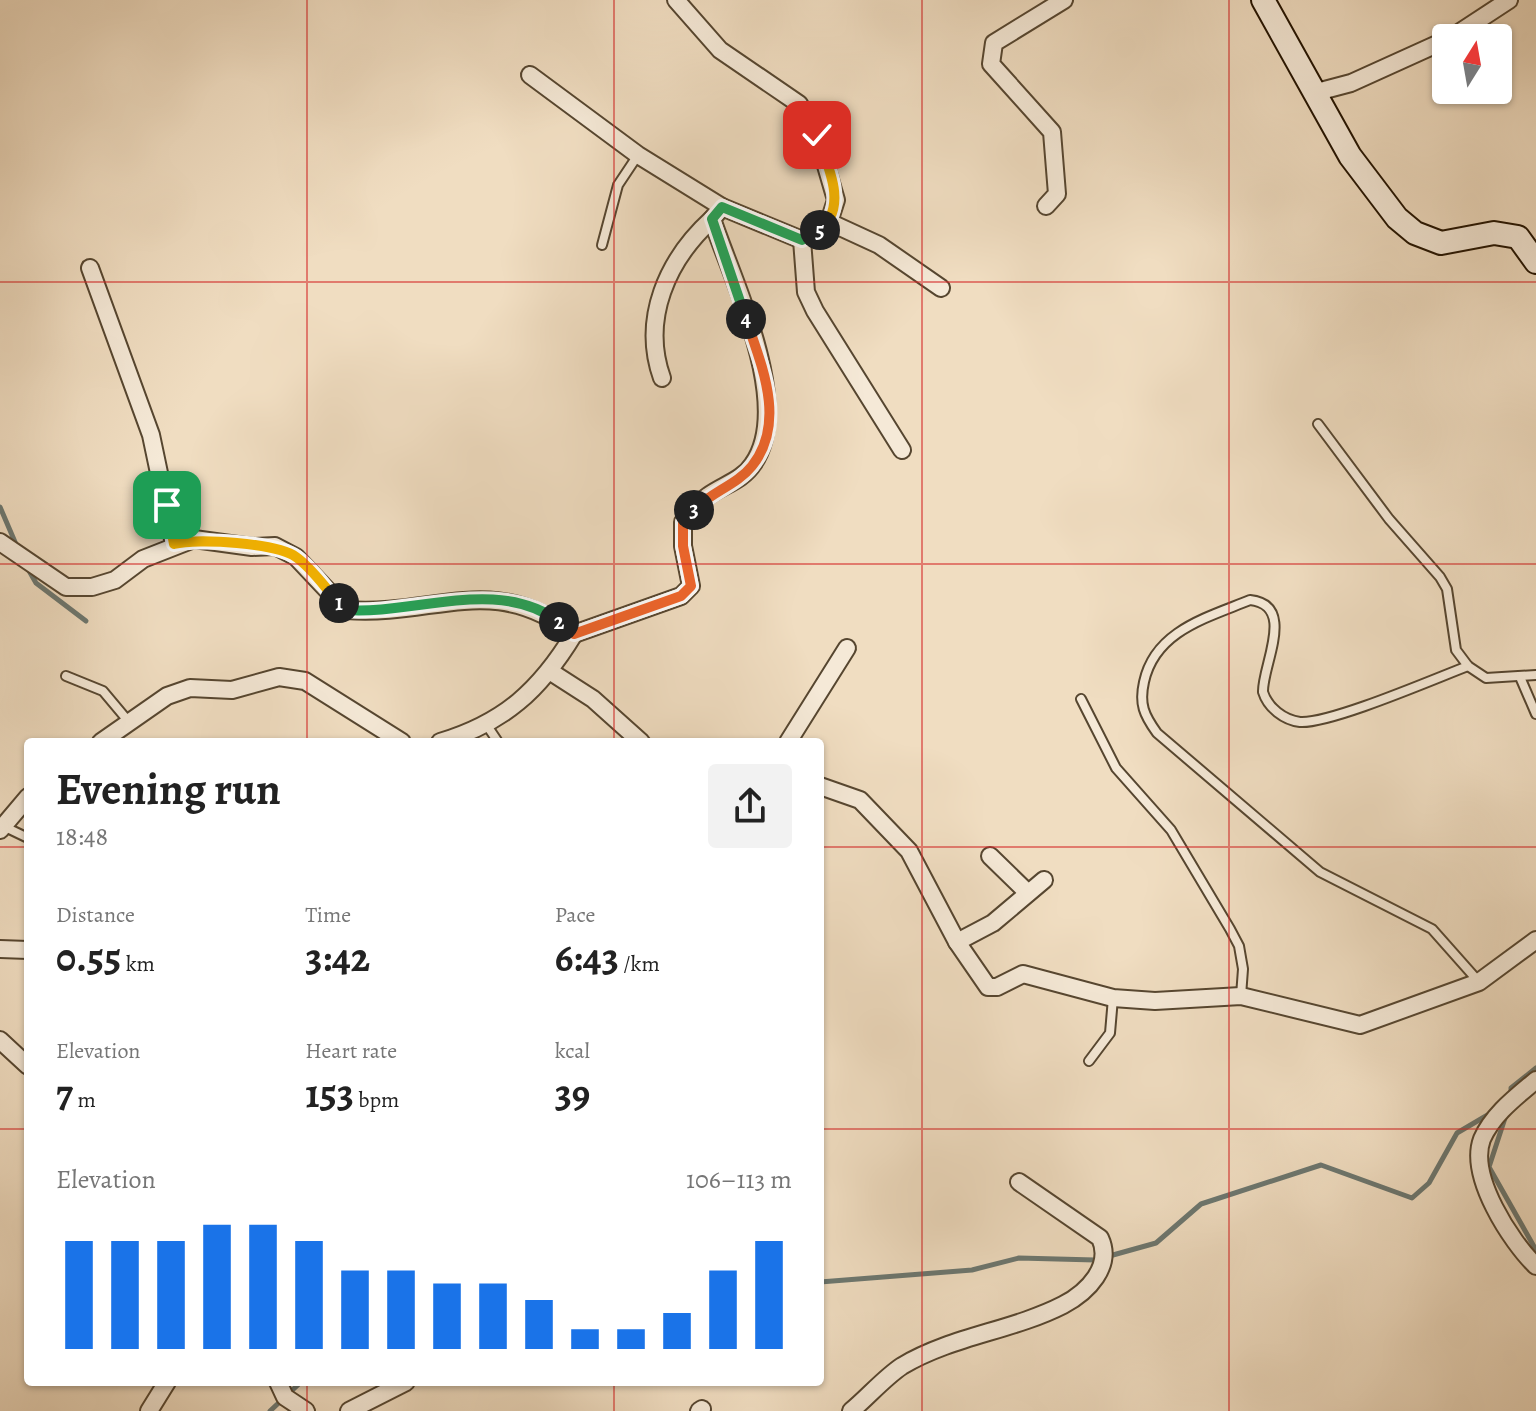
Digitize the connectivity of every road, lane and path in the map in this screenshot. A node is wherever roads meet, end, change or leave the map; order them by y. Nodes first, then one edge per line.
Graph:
1 (676, 0) edge
2 (1064, 0) edge
3 (1263, 0) edge
4 (1509, 0) edge
5 (1471, 24) edge
6 (1432, 46) edge
7 (530, 75) dead end
8 (1317, 92) junction
9 (638, 155) junction
10 (1046, 206) dead end
11 (717, 213) junction
12 (829, 222) junction
13 (802, 240) junction
14 (602, 245) dead end
15 (1536, 262) edge
16 (90, 268) dead end
17 (941, 288) dead end
18 (662, 378) dead end
19 (1318, 424) dead end
20 (902, 450) dead end
21 (0, 542) edge
22 (174, 544) junction
23 (574, 634) junction
24 (847, 648) dead end
25 (1468, 666) junction
26 (551, 672) junction
27 (1536, 675) edge
28 (66, 676) dead end
29 (1520, 677) junction
30 (1081, 699) dead end
31 (1536, 714) edge
32 (129, 723) junction
33 (486, 724) junction
34 (107, 738) edge
35 (396, 738) edge
36 (450, 738) edge
37 (495, 738) edge
38 (637, 738) edge
39 (791, 738) edge
40 (824, 787) edge
41 (24, 802) edge
42 (1, 828) edge
43 (24, 837) edge
44 (990, 856) dead end
45 (1044, 880) dead end
46 (1028, 893) junction
47 (1536, 940) edge
48 (957, 942) junction
49 (0, 949) edge
50 (24, 950) edge
51 (1479, 982) junction
52 (1241, 996) junction
53 (1113, 998) junction
54 (0, 1040) edge
55 (1089, 1061) dead end
56 (24, 1062) edge
57 (1536, 1080) edge
58 (1019, 1182) dead end
59 (1536, 1266) edge
60 (165, 1386) edge
61 (280, 1386) edge
62 (398, 1386) edge
63 (299, 1409) edge
64 (149, 1411) edge
65 (349, 1411) edge
66 (851, 1411) edge

1 - 12 street
2 - 10 street
3 - 8 street
4 - 5 street
6 - 8 street
7 - 9 street
8 - 15 street
9 - 11 street
9 - 14 lane
11 - 13 street
11 - 18 street
11 - 23 street
12 - 13 street
12 - 17 street
13 - 20 street
16 - 22 street
19 - 25 lane
21 - 22 street
22 - 23 street
23 - 26 street
24 - 39 street
25 - 29 lane
25 - 51 lane
26 - 33 street
26 - 38 street
27 - 29 lane
28 - 32 lane
29 - 31 lane
30 - 52 lane
32 - 34 street
32 - 35 street
33 - 36 street
33 - 37 lane
40 - 48 street
41 - 42 street
42 - 43 lane
44 - 46 street
45 - 46 street
46 - 48 street
47 - 51 street
48 - 53 street
49 - 50 street
51 - 52 street
52 - 53 street
53 - 55 lane
54 - 56 street
57 - 59 street
58 - 66 street
60 - 64 street
61 - 63 street
62 - 65 street

